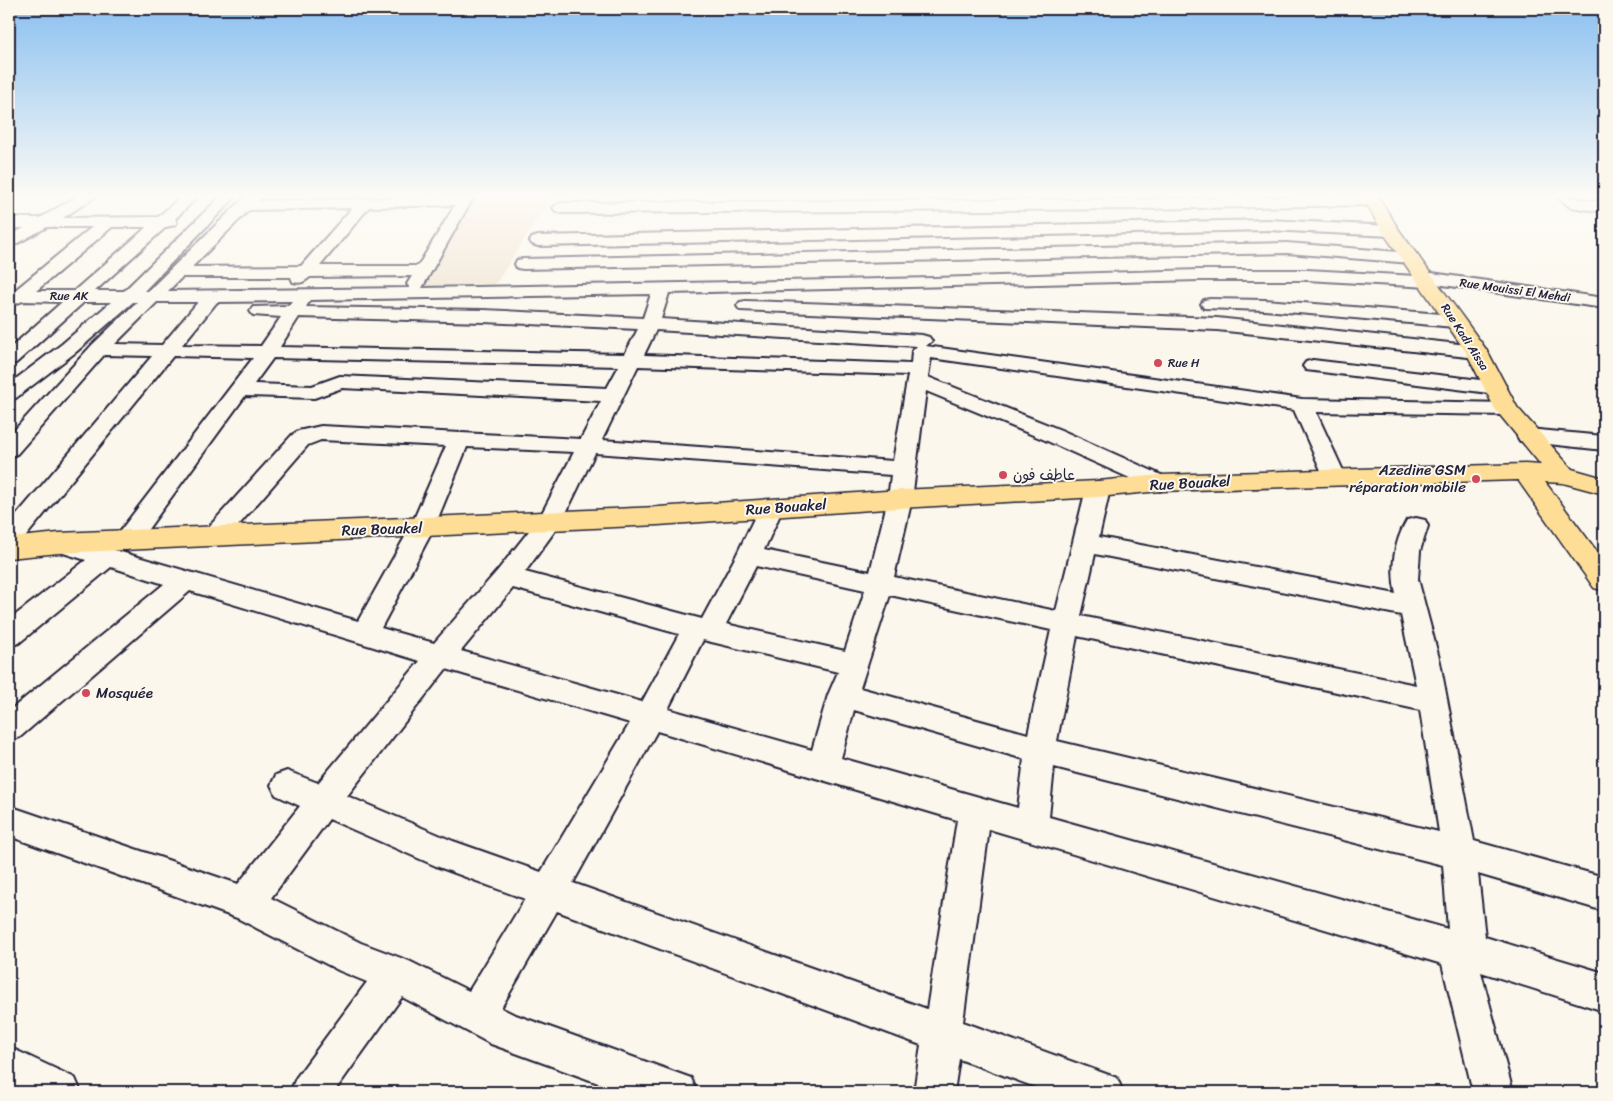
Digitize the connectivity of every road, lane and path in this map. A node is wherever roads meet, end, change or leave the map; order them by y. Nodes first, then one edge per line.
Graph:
1 (76, 247) edge
2 (134, 247) edge
3 (178, 247) edge
4 (204, 247) edge
5 (326, 247) edge
6 (437, 247) edge
7 (533, 247) edge
8 (743, 247) edge
9 (940, 247) edge
10 (1020, 247) edge
11 (1403, 247) edge
12 (1287, 248) junction
13 (1025, 254) junction
14 (940, 256) junction
15 (1411, 258) junction
16 (744, 260) junction
17 (522, 264) junction
18 (424, 270) junction
19 (178, 272) junction
20 (305, 272) junction
21 (1199, 275) junction
22 (1307, 275) junction
23 (1043, 279) junction
24 (1426, 279) junction
25 (934, 283) junction
26 (746, 286) junction
27 (662, 288) junction
28 (502, 291) junction
29 (411, 293) junction
30 (304, 294) junction
31 (281, 295) junction
32 (80, 296) junction
33 (129, 296) junction
34 (152, 296) junction
35 (12, 298) edge
36 (207, 303) junction
37 (1210, 304) junction
38 (1604, 304) edge
39 (746, 306) junction
40 (293, 312) junction
41 (926, 314) junction
42 (484, 316) junction
43 (1454, 321) junction
44 (650, 324) junction
45 (1217, 324) junction
46 (744, 330) junction
47 (99, 349) junction
48 (168, 350) junction
49 (1477, 352) junction
50 (266, 354) junction
51 (9, 359) edge
52 (632, 360) junction
53 (921, 361) junction
54 (740, 362) junction
55 (1313, 366) dead end
56 (1497, 388) junction
57 (239, 390) junction
58 (9, 394) edge
59 (614, 395) junction
60 (1302, 405) junction
61 (1506, 409) junction
62 (1528, 436) junction
63 (459, 440) junction
64 (1604, 443) edge
65 (589, 446) junction
66 (9, 449) edge
67 (902, 469) junction
68 (1525, 472) junction
69 (1563, 475) junction
70 (1335, 477) junction
71 (1160, 483) junction
72 (1604, 486) edge
73 (1098, 489) junction
74 (900, 500) junction
75 (772, 508) junction
76 (550, 521) junction
77 (1416, 526) dead end
78 (422, 528) junction
79 (215, 536) junction
80 (9, 540) edge
81 (59, 543) joint
82 (1084, 543) junction
83 (9, 548) edge
84 (116, 549) junction
85 (749, 556) junction
86 (507, 577) junction
87 (184, 581) junction
88 (1604, 581) edge
89 (880, 584) junction
90 (1412, 607) junction
91 (1066, 622) junction
92 (703, 629) junction
93 (365, 633) junction
94 (9, 635) edge
95 (440, 656) junction
96 (855, 665) junction
97 (843, 695) junction
98 (1432, 701) junction
99 (650, 716) junction
100 (9, 728) edge
101 (1040, 750) junction
102 (823, 766) junction
103 (287, 785) dead end
104 (323, 801) junction
105 (975, 810) junction
106 (9, 821) edge
107 (1032, 828) junction
108 (1459, 853) junction
109 (549, 892) junction
110 (1604, 894) edge
111 (246, 904) junction
112 (1462, 950) junction
113 (396, 974) junction
114 (1604, 992) edge
115 (476, 1015) junction
116 (943, 1034) junction
117 (9, 1067) edge
118 (60, 1092) edge
119 (310, 1092) edge
120 (677, 1092) edge
121 (934, 1092) edge
122 (1103, 1092) edge
123 (1493, 1092) edge

1 - 35 street
2 - 32 street
3 - 33 street
4 - 19 street
5 - 20 street
6 - 18 street
7 - 17 street
8 - 16 street
9 - 14 street
10 - 13 street
11 - 15 main road, Rue Kadi Aissa
12 - 13 street
12 - 15 street
12 - 22 street
13 - 14 street
13 - 23 street
14 - 16 street
14 - 25 street
15 - 24 main road, Rue Kadi Aissa
16 - 17 street
16 - 26 street
17 - 28 street
18 - 20 street
18 - 29 street
19 - 20 street
19 - 34 street
20 - 31 street
21 - 22 street, Rue Mouissi El Mehdi
21 - 23 street, Rue Mouissi El Mehdi
21 - 37 street
22 - 24 street, Rue Mouissi El Mehdi
23 - 25 street, Rue Mouissi El Mehdi
24 - 38 street, Rue Mouissi El Mehdi
24 - 43 main road, Rue Kadi Aissa
25 - 26 street, Rue Mouissi El Mehdi
25 - 41 street
26 - 27 street, Rue Mouissi El Mehdi
26 - 39 street
27 - 28 street, Rue Mouissi El Mehdi
27 - 44 street
28 - 29 street, Rue Mouissi El Mehdi
28 - 42 street
29 - 30 street, Rue Mouissi El Mehdi
30 - 31 street, Rue Mouissi El Mehdi
30 - 40 street
31 - 36 street, Rue Mouissi El Mehdi
32 - 33 street, Rue AK
32 - 35 street, Rue AK
32 - 51 street
33 - 34 street, Rue AK
33 - 58 street
34 - 36 street, Rue AK
34 - 47 street
36 - 40 street
36 - 48 street
37 - 43 street
37 - 45 street
39 - 41 street
39 - 46 street
40 - 42 street
40 - 50 street
41 - 45 street
41 - 53 street
42 - 44 street
43 - 49 main road, Rue Kadi Aissa
44 - 46 street
44 - 52 street
45 - 49 street
46 - 53 street
46 - 54 street
47 - 48 street
47 - 66 street
48 - 50 street
48 - 80 street
49 - 56 main road, Rue Kadi Aissa
50 - 52 street
50 - 57 street
52 - 54 street
52 - 59 street
53 - 54 street
53 - 60 street
53 - 67 street
53 - 71 street
55 - 56 street
56 - 61 main road, Rue Kadi Aissa
57 - 59 street
57 - 84 street
59 - 65 street
60 - 61 street
60 - 70 street
61 - 62 main road, Rue Kadi Aissa
62 - 64 street
62 - 69 main road, Rue Kadi Aissa
63 - 65 street
63 - 78 street
63 - 79 street
65 - 67 street
65 - 76 street
67 - 74 street
68 - 69 main road, Rue Bouakel
68 - 70 main road, Rue Bouakel
68 - 88 main road
69 - 72 main road, Rue Bouakel
70 - 71 main road, Rue Bouakel
71 - 73 main road, Rue Bouakel
73 - 74 main road, Rue Bouakel
73 - 82 street
74 - 75 main road, Rue Bouakel
74 - 89 street
75 - 76 main road, Rue Bouakel
75 - 85 street
76 - 78 main road, Rue Bouakel
76 - 86 street
77 - 90 street
78 - 79 main road, Rue Bouakel
78 - 93 street
79 - 84 main road, Rue Bouakel
81 - 83 main road
81 - 84 street
82 - 90 street
82 - 91 street
84 - 87 street
84 - 94 street
85 - 89 street
85 - 92 street
86 - 92 street
86 - 95 street
87 - 93 street
87 - 100 street
89 - 91 street
89 - 96 street
90 - 98 street
91 - 98 street
91 - 101 street
92 - 96 street
92 - 99 street
93 - 95 street
95 - 99 street
95 - 104 street
96 - 97 street
97 - 101 street
97 - 102 street
98 - 108 street
99 - 102 street
99 - 109 street
101 - 107 street
101 - 108 street
102 - 105 street
103 - 104 street
104 - 109 street
104 - 111 street
105 - 107 street
105 - 116 street
106 - 111 street
107 - 112 street
108 - 110 street
108 - 112 street
109 - 115 street
109 - 116 street
111 - 113 street
112 - 114 street
112 - 123 street
113 - 115 street
113 - 119 street
115 - 120 street
116 - 121 street
116 - 122 street
117 - 118 street

